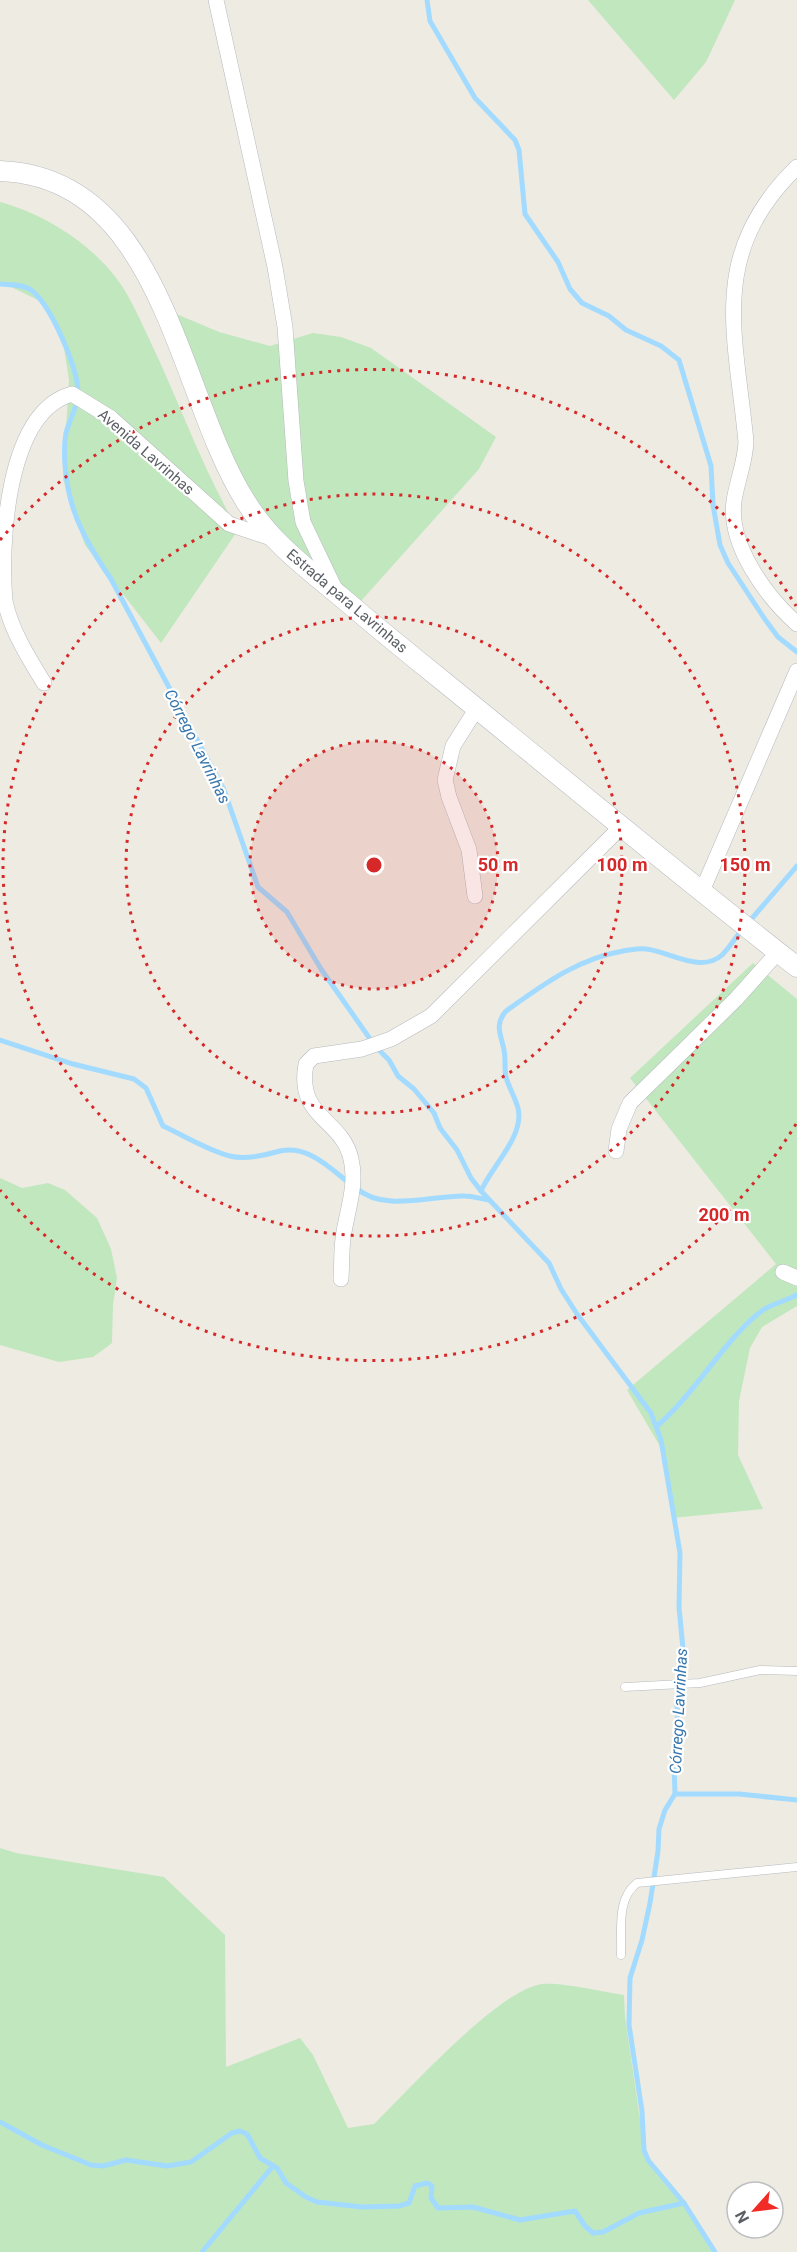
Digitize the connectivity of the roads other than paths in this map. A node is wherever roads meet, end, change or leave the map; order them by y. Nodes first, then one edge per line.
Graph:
1 (216, 0) edge
2 (797, 167) edge
3 (0, 171) edge
4 (14, 465) junction
5 (0, 476) edge
6 (271, 538) junction
7 (338, 594) junction
8 (797, 624) edge
9 (797, 671) edge
10 (44, 683) dead end
11 (477, 708) junction
12 (622, 826) junction
13 (702, 891) junction
14 (475, 896) dead end
15 (778, 952) junction
16 (797, 967) edge
17 (616, 1151) dead end
18 (341, 1279) dead end
19 (797, 1671) edge
20 (625, 1687) dead end
21 (797, 1867) edge
22 (621, 1955) dead end

1 - 7 street
2 - 8 street
3 - 6 street, Estrada para Lavrinhas
4 - 5 street
4 - 6 street, Avenida Lavrinhas
4 - 10 street
6 - 7 street, Estrada para Lavrinhas
7 - 11 street, Estrada para Lavrinhas
9 - 13 street
11 - 12 street, Estrada para Lavrinhas
11 - 14 street
12 - 13 street, Estrada para Lavrinhas
12 - 18 street
13 - 15 street, Estrada para Lavrinhas
15 - 16 street, Estrada para Lavrinhas
15 - 17 street
19 - 20 lane
21 - 22 lane

